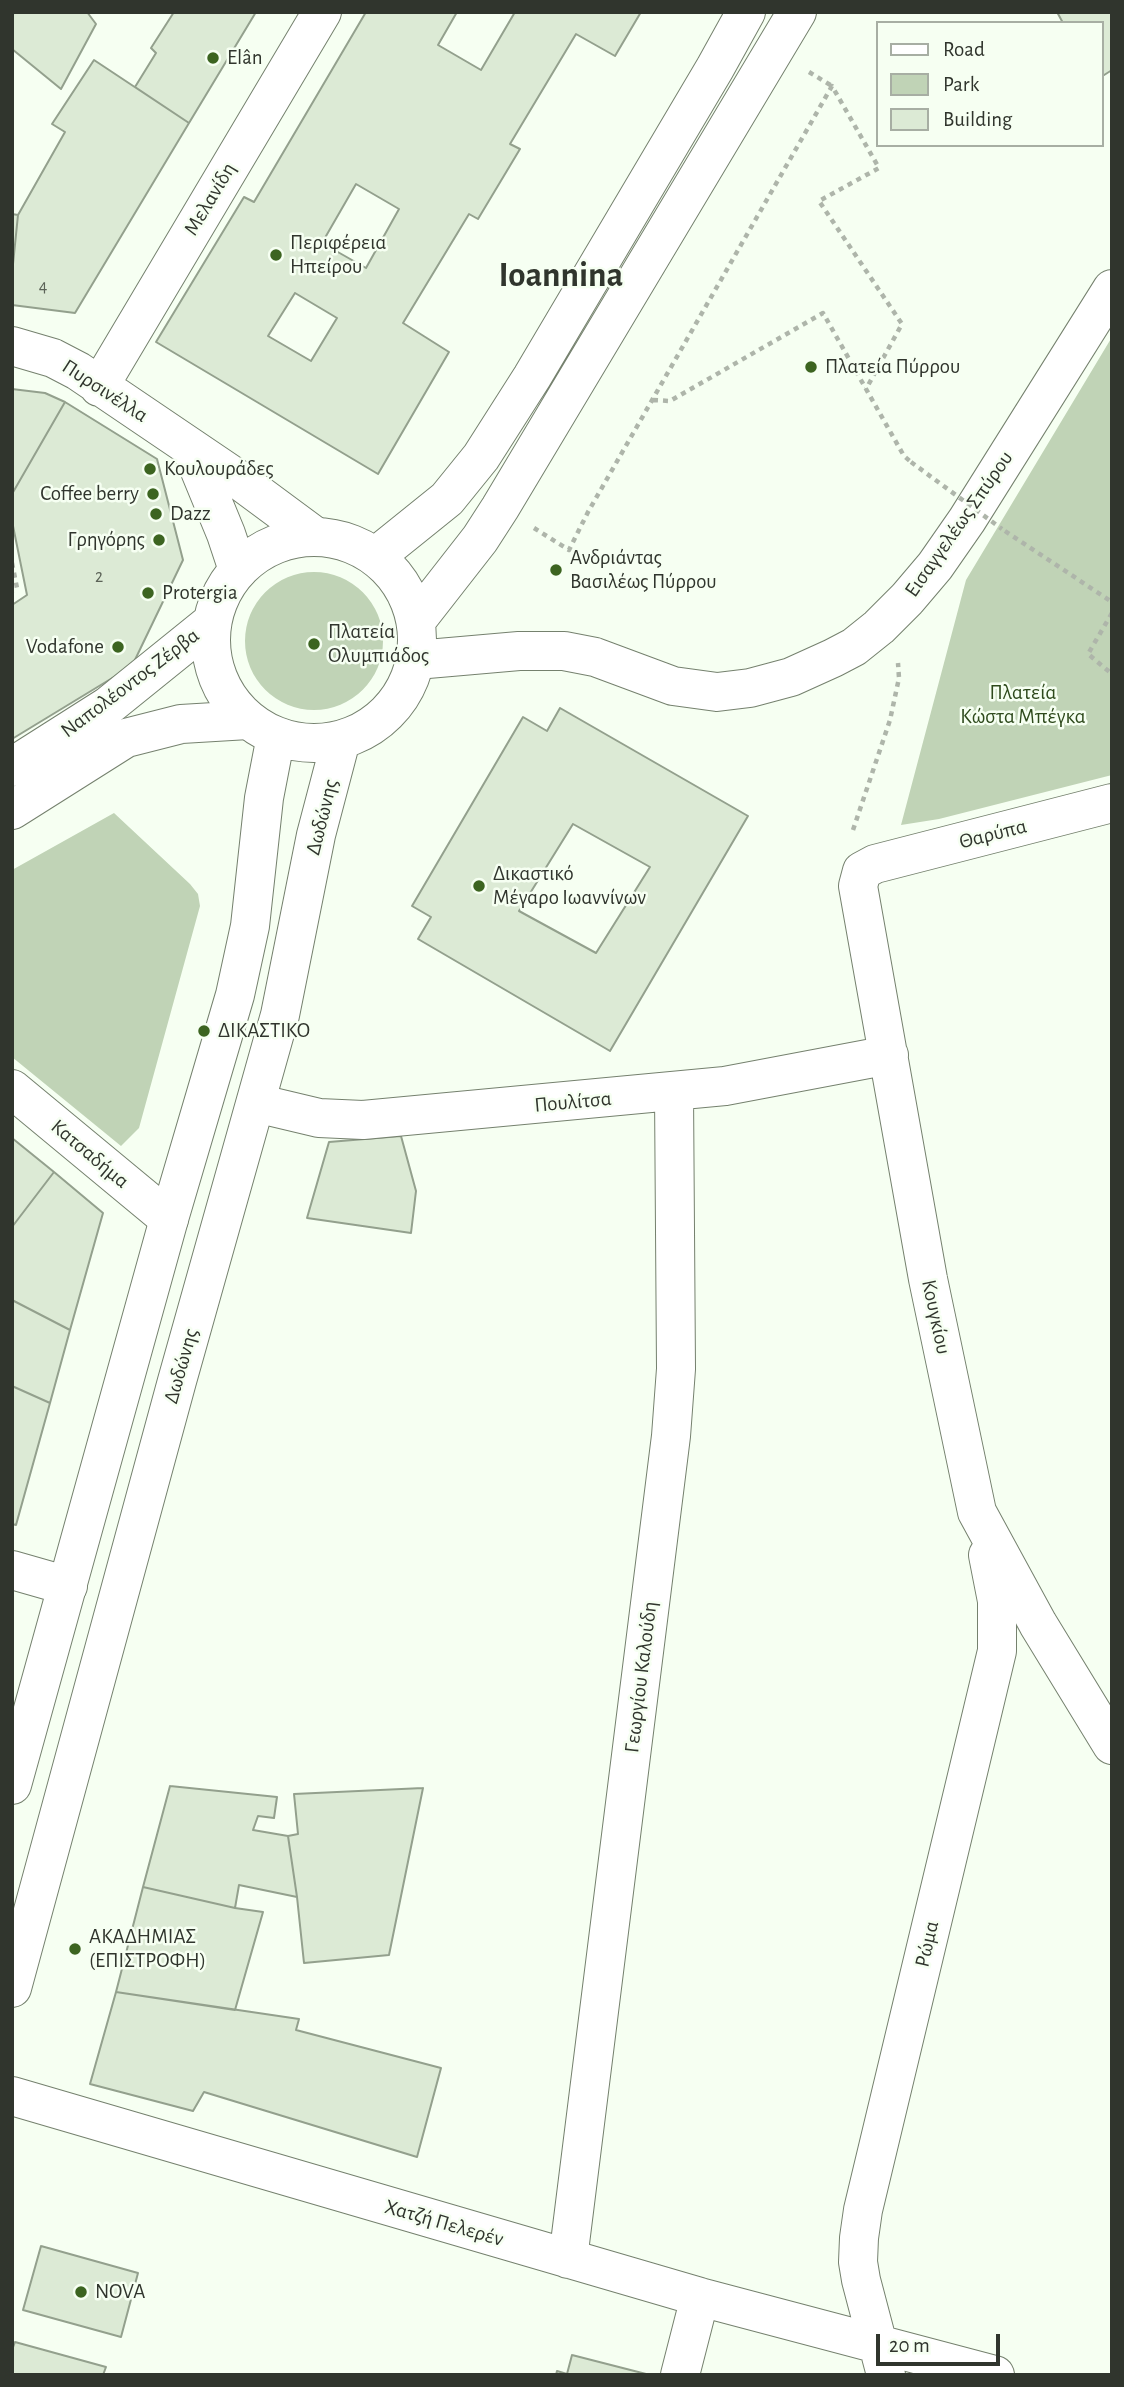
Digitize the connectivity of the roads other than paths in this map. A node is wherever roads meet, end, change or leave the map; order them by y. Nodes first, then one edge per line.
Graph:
1 (322, 12) edge
2 (746, 12) edge
3 (797, 12) edge
4 (1112, 289) edge
5 (12, 346) edge
6 (99, 387) junction
7 (191, 449) junction
8 (316, 537) junction
9 (375, 557) junction
10 (238, 570) junction
11 (416, 621) junction
12 (212, 622) junction
13 (416, 660) junction
14 (262, 728) junction
15 (341, 740) junction
16 (12, 767) edge
17 (1112, 803) edge
18 (12, 810) edge
19 (868, 869) joint
20 (889, 1055) junction
21 (12, 1089) edge
22 (674, 1092) junction
23 (256, 1103) junction
24 (169, 1219) junction
25 (977, 1512) junction
26 (12, 1570) edge
27 (68, 1586) junction
28 (1112, 1745) edge
29 (12, 1785) edge
30 (12, 1988) edge
31 (12, 2096) edge
32 (568, 2259) junction
33 (700, 2297) junction
34 (882, 2359) edge
35 (680, 2375) edge
36 (995, 2375) edge

1 - 6 street, Μελανίδη
2 - 9 street
3 - 11 street
4 - 13 street, Εισαγγελέως Σπύρου
5 - 6 street, Πυρσινέλλα
6 - 7 street, Πυρσινέλλα
7 - 8 street, Πυρσινέλλα
7 - 10 street
8 - 9 street
8 - 10 street
9 - 11 street
10 - 12 street
11 - 13 street
12 - 14 street
12 - 16 street, Ναπολέοντος Ζέρβα
13 - 15 street
14 - 15 street
14 - 18 street
14 - 24 street
15 - 23 street, Δωδώνης
17 - 19 street, Θαρύπα
19 - 20 street, Κουγκίου
20 - 22 street, Πουλίτσα
20 - 25 street, Κουγκίου
21 - 24 street, Κατσαδήμα
22 - 23 street, Πουλίτσα
22 - 32 street, Γεωργίου Καλούδη
23 - 30 street, Δωδώνης
24 - 27 street
25 - 28 street, Κουγκίου
25 - 34 street, Ρώμα
26 - 27 street
27 - 29 street
31 - 32 street, Χατζή Πελερέν
32 - 33 street, Χατζή Πελερέν
33 - 34 street, Χατζή Πελερέν
33 - 35 street
34 - 36 street, Χατζή Πελερέν

